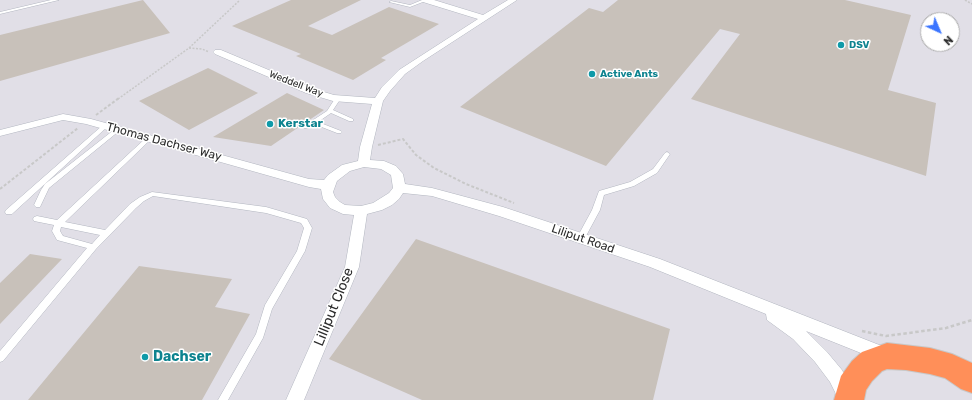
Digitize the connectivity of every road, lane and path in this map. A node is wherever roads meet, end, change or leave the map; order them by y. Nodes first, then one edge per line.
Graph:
1 (57, 0) edge
2 (240, 0) edge
3 (426, 0) edge
4 (513, 0) edge
5 (965, 0) edge
6 (391, 2) dead end
7 (972, 4) edge
8 (0, 12) edge
9 (484, 18) junction
10 (189, 48) junction
11 (218, 52) joint
12 (338, 98) junction
13 (378, 101) junction
14 (330, 111) junction
15 (351, 120) dead end
16 (87, 121) junction
17 (314, 122) junction
18 (306, 127) dead end
19 (111, 128) junction
20 (338, 132) dead end
21 (0, 133) edge
22 (149, 138) junction
23 (667, 154) dead end
24 (364, 163) junction
25 (328, 185) junction
26 (398, 188) junction
27 (0, 189) edge
28 (38, 205) dead end
29 (361, 211) junction
30 (9, 212) dead end
31 (37, 219) dead end
32 (58, 224) junction
33 (106, 233) junction
34 (583, 234) dead end
35 (93, 247) junction
36 (762, 306) junction
37 (972, 320) edge
38 (835, 334) junction
39 (887, 356) junction
40 (0, 358) edge
41 (965, 371) edge
42 (222, 400) edge
43 (295, 400) edge
44 (848, 400) edge

1 - 8 lane
2 - 10 path
3 - 6 lane
3 - 9 street
4 - 9 street
5 - 7 path
9 - 13 street
10 - 11 path
10 - 16 path
11 - 12 street, Weddell Way
12 - 13 street, Weddell Way
12 - 14 lane
13 - 24 street
14 - 15 lane
14 - 17 lane
16 - 19 street, Thomas Dachser Way
16 - 21 street, Thomas Dachser Way
16 - 27 path
17 - 18 lane
17 - 20 lane
19 - 22 street, Thomas Dachser Way
19 - 28 lane
19 - 30 lane
22 - 25 street, Thomas Dachser Way
22 - 32 lane
23 - 34 lane
24 - 25 street
24 - 26 street
25 - 29 street
26 - 29 street
26 - 36 street, Liliput Road
29 - 43 street, Lilliput Close
31 - 32 lane
32 - 33 lane
32 - 35 lane
33 - 35 lane
33 - 42 lane
35 - 40 lane
36 - 38 street, Liliput Road
36 - 44 street, Liliput Road
37 - 38 path
38 - 39 street, Liliput Road
39 - 41 highway
39 - 44 highway

